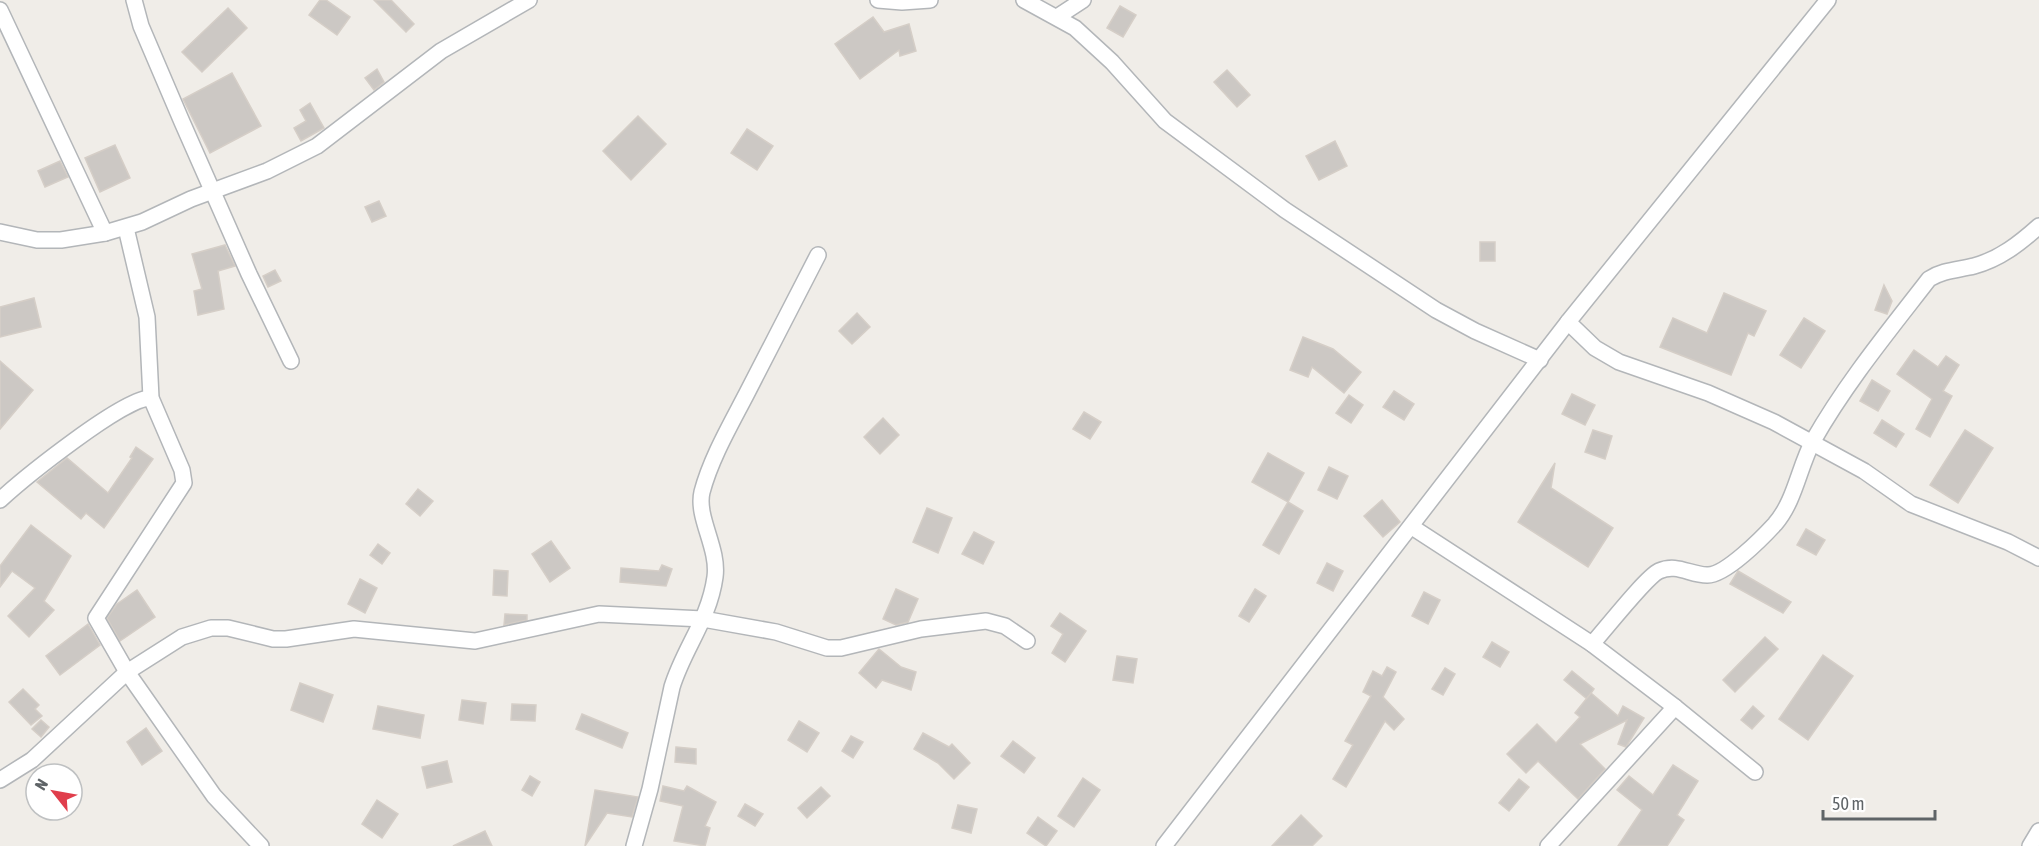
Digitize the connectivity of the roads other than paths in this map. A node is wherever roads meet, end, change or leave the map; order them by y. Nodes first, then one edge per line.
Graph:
1 (134, 0) edge
2 (529, 0) edge
3 (878, 0) edge
4 (930, 0) edge
5 (1024, 0) edge
6 (1083, 0) edge
7 (1828, 0) edge
8 (0, 10) edge
9 (1057, 17) junction
10 (214, 191) junction
11 (2039, 226) edge
12 (126, 228) junction
13 (0, 232) edge
14 (105, 233) junction
15 (818, 255) dead end
16 (1568, 322) junction
17 (1540, 360) junction
18 (291, 361) dead end
19 (151, 398) junction
20 (1812, 444) junction
21 (0, 500) edge
22 (1412, 527) junction
23 (2039, 558) edge
24 (703, 619) junction
25 (1027, 641) dead end
26 (1592, 645) junction
27 (127, 672) junction
28 (1676, 707) junction
29 (1755, 772) dead end
30 (0, 780) edge
31 (2039, 831) edge
32 (261, 846) edge
33 (634, 846) edge
34 (1164, 846) edge
35 (1548, 846) edge
36 (2030, 846) edge

1 - 10 street
2 - 10 street
3 - 4 street
5 - 9 street
6 - 9 street
7 - 16 street
8 - 14 street
9 - 17 street
10 - 12 street
10 - 18 street
11 - 20 street
12 - 14 street
12 - 19 street
13 - 14 street
15 - 24 street
16 - 17 street
16 - 20 street
17 - 22 street
19 - 21 street
19 - 27 street
20 - 23 street
20 - 26 street
22 - 26 street
22 - 34 street
24 - 25 street
24 - 27 street
24 - 33 street
26 - 28 street
27 - 30 street
27 - 32 street
28 - 29 street
28 - 35 street
31 - 36 street

